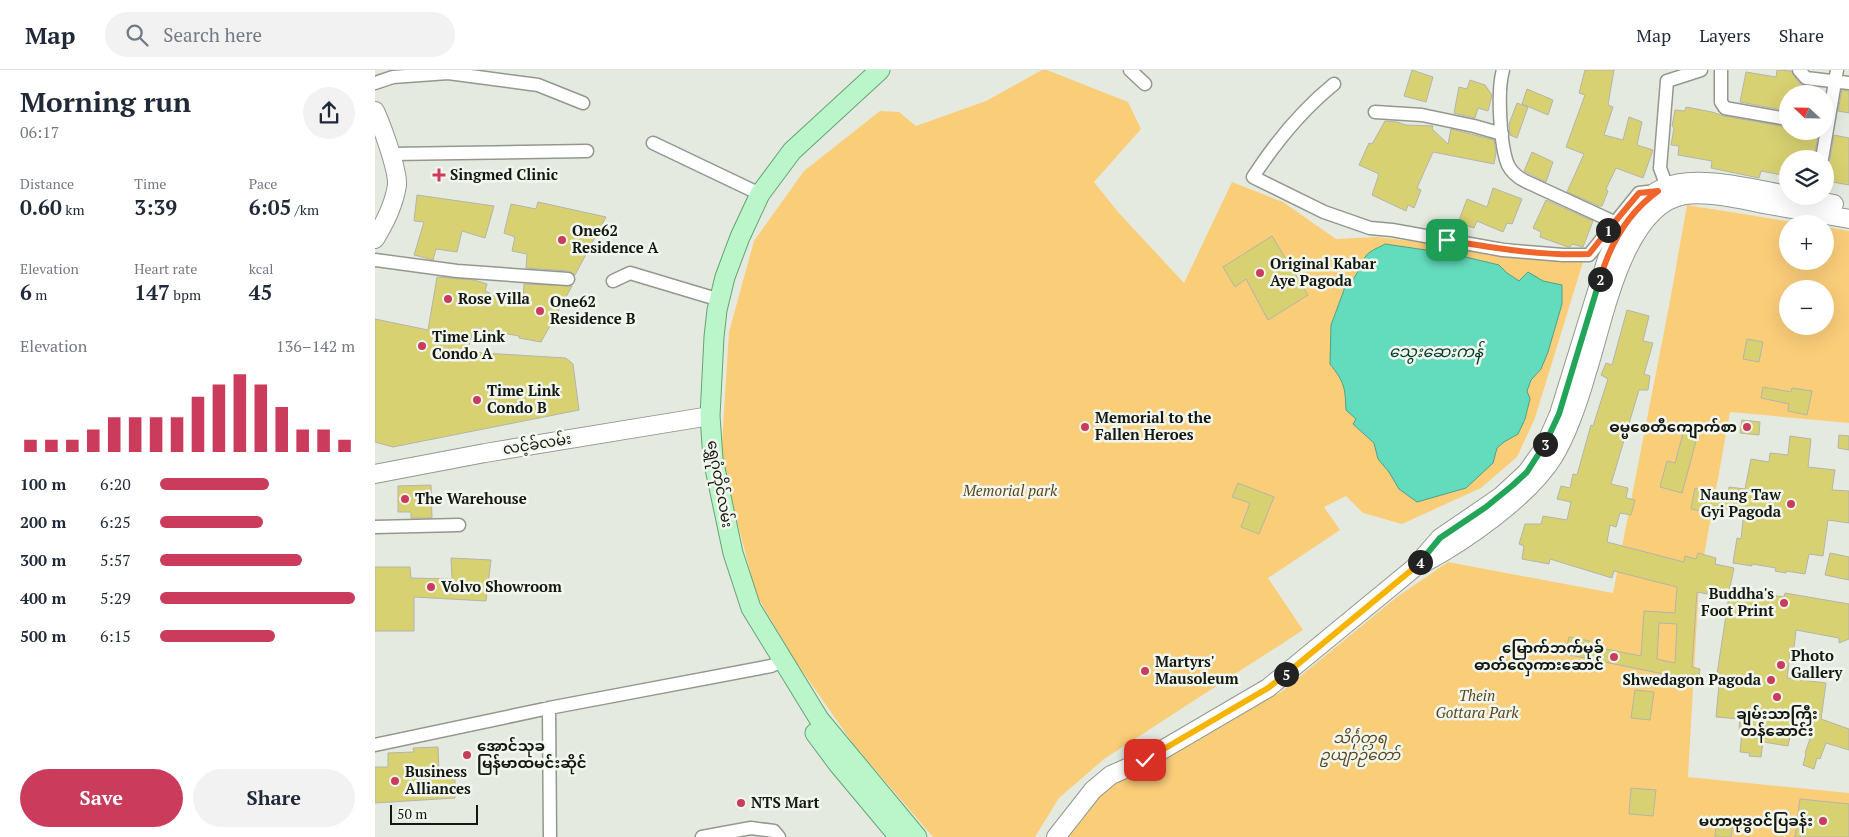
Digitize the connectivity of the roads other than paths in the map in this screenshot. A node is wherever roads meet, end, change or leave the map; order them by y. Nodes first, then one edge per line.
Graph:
1 (867, 70) edge
2 (880, 70) edge
3 (1130, 70) edge
4 (1503, 70) edge
5 (1701, 70) edge
6 (1721, 70) edge
7 (1799, 70) edge
8 (1668, 73) edge
9 (1836, 76) edge
10 (375, 83) edge
11 (1849, 83) edge
12 (1145, 84) dead end
13 (1333, 84) dead end
14 (583, 103) dead end
15 (375, 111) edge
16 (1375, 112) dead end
17 (1779, 118) edge
18 (1501, 134) junction
19 (653, 143) dead end
20 (587, 151) dead end
21 (391, 154) junction
22 (1662, 189) junction
23 (755, 193) junction
24 (1779, 194) edge
25 (1779, 201) edge
26 (1819, 205) edge
27 (1832, 205) edge
28 (1849, 207) edge
29 (1849, 219) edge
30 (1614, 222) junction
31 (375, 239) edge
32 (375, 260) edge
33 (1609, 272) junction
34 (568, 279) dead end
35 (613, 281) dead end
36 (715, 298) junction
37 (705, 417) junction
38 (380, 470) edge
39 (375, 482) edge
40 (459, 525) dead end
41 (375, 526) edge
42 (777, 663) junction
43 (549, 708) junction
44 (375, 745) edge
45 (550, 837) edge
46 (702, 837) edge
47 (779, 837) edge
48 (899, 837) edge
49 (917, 837) edge
50 (1056, 837) edge

1 - 23 main road, ရွှေဂုံတိုင်လမ်း
2 - 23 main road, ရွှေဂုံတိုင်လမ်း
3 - 12 street
4 - 18 street
5 - 8 street
6 - 17 street
7 - 9 street
8 - 22 street
9 - 11 street
10 - 14 street
13 - 30 street
15 - 21 main road
16 - 18 street
18 - 30 street
19 - 23 street
20 - 21 street
21 - 31 main road
22 - 24 main road
22 - 30 street
22 - 33 main road
23 - 36 main road, ရွှေဂုံတိုင်လမ်း
25 - 33 main road
26 - 29 main road
27 - 28 main road
32 - 34 street
33 - 50 main road
35 - 36 street
36 - 37 main road, ရွှေဂုံတိုင်လမ်း
37 - 38 main road, လင့်ခ်လမ်း
37 - 42 main road, ရွှေဂုံတိုင်လမ်း
38 - 39 main road
40 - 41 street
42 - 43 street
42 - 48 main road, ရွှေဂုံတိုင်လမ်း
42 - 49 main road, ရွှေဂုံတိုင်လမ်း
43 - 44 street
43 - 45 street
46 - 47 street

